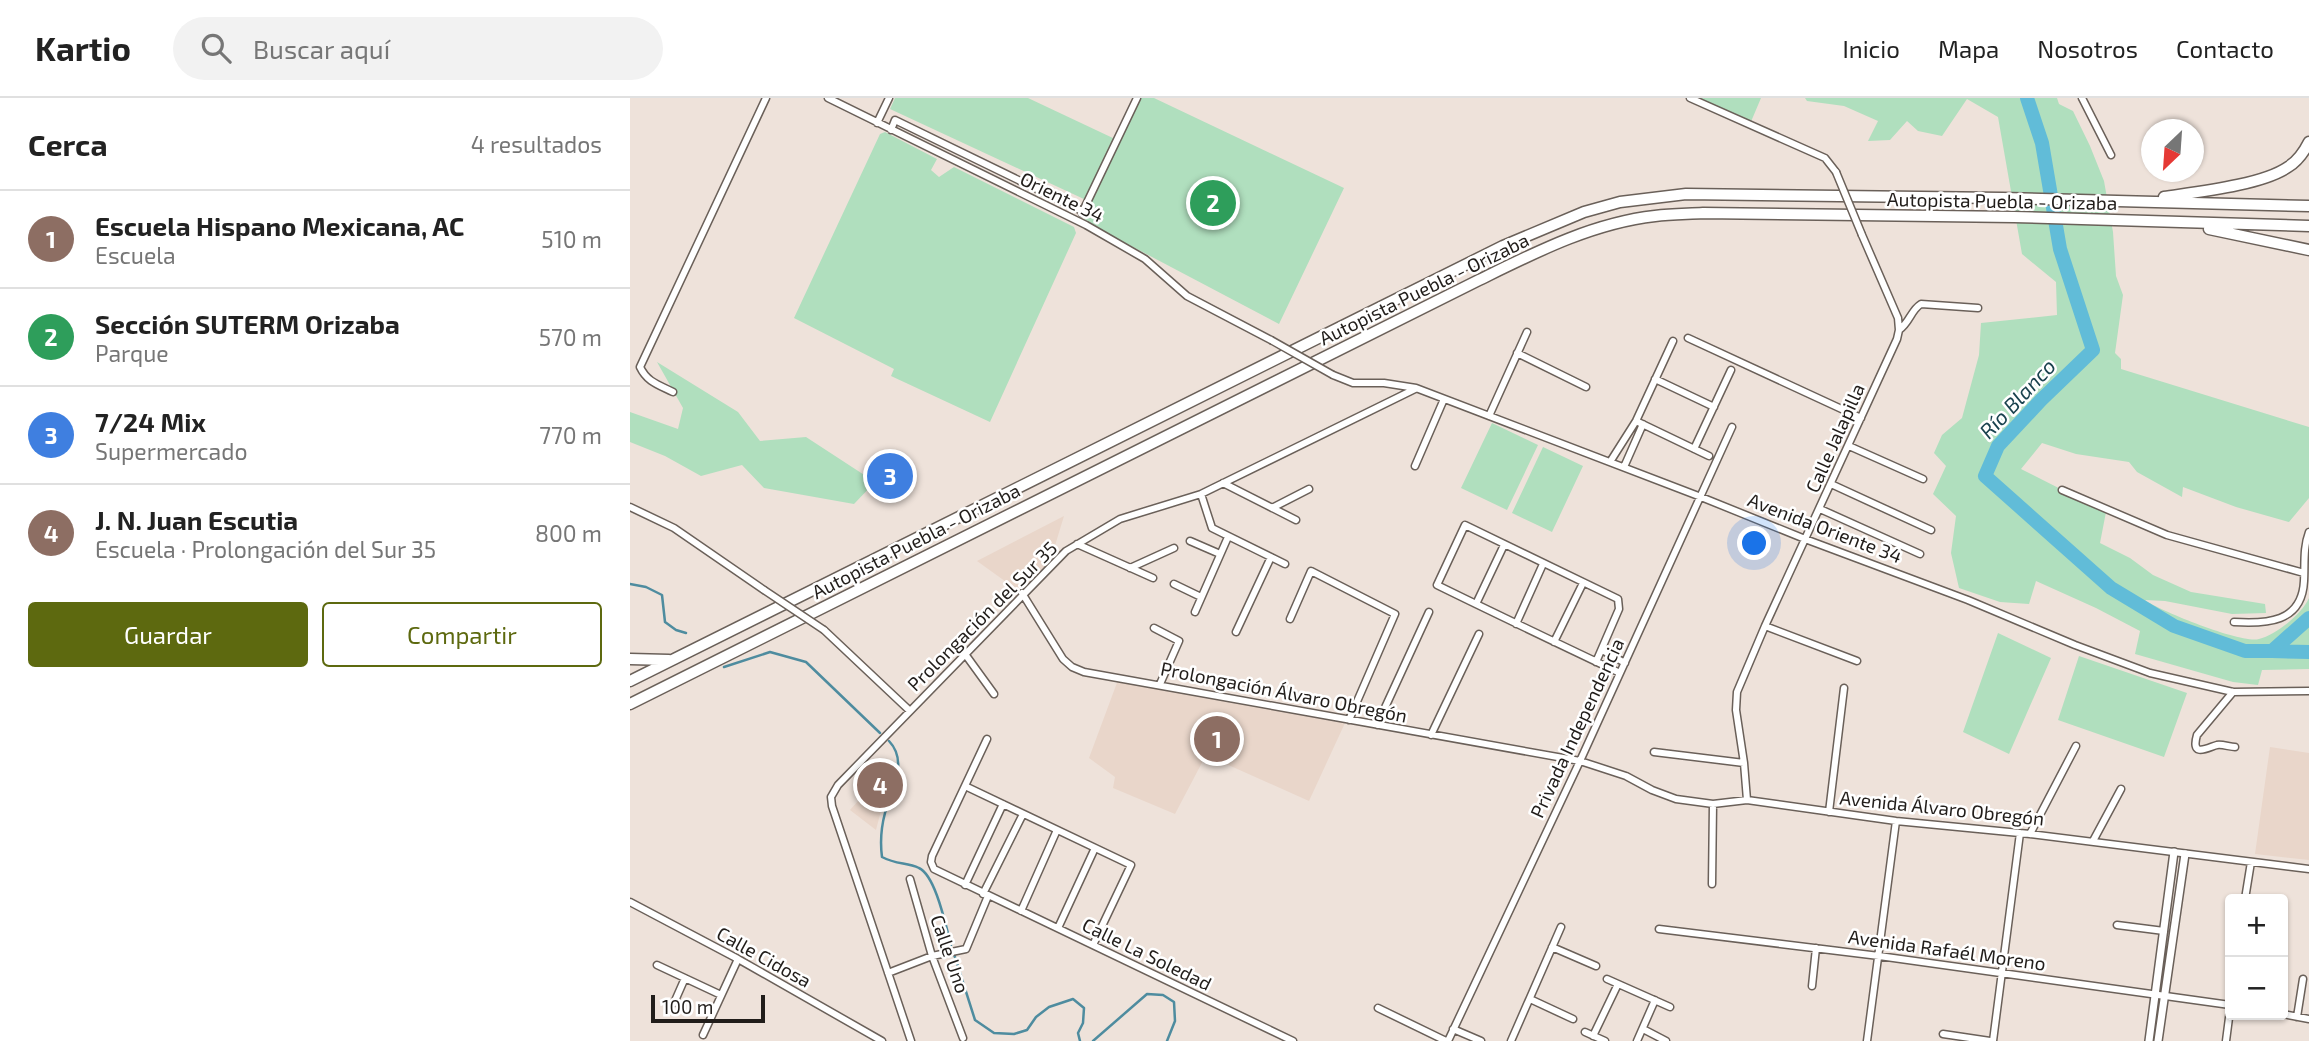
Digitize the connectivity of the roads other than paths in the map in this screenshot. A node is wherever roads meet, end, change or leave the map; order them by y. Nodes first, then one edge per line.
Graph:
1 (766, 98) edge
2 (828, 98) edge
3 (889, 98) edge
4 (1137, 98) edge
5 (1690, 98) edge
6 (2082, 98) edge
7 (877, 123) junction
8 (891, 130) junction
9 (2309, 142) edge
10 (2111, 155) dead end
11 (975, 159) junction
12 (993, 168) junction
13 (970, 169) junction
14 (989, 178) junction
15 (1041, 191) junction
16 (1037, 201) junction
17 (2133, 201) junction
18 (2309, 206) edge
19 (1082, 211) junction
20 (1078, 221) junction
21 (2147, 221) junction
22 (2309, 226) edge
23 (2309, 250) edge
24 (1978, 308) dead end
25 (1899, 330) junction
26 (1527, 332) dead end
27 (1688, 338) dead end
28 (1673, 341) dead end
29 (1517, 353) junction
30 (1731, 370) dead end
31 (1333, 375) joint
32 (1655, 379) junction
33 (1586, 387) dead end
34 (1416, 388) junction
35 (673, 391) dead end
36 (1444, 399) junction
37 (1714, 407) junction
38 (1489, 416) junction
39 (1861, 418) junction
40 (1639, 423) junction
41 (1732, 427) dead end
42 (1849, 446) junction
43 (1695, 449) junction
44 (1709, 456) dead end
45 (1610, 462) junction
46 (1415, 466) dead end
47 (1624, 467) junction
48 (1923, 479) dead end
49 (1223, 483) junction
50 (1831, 484) junction
51 (1308, 489) dead end
52 (2062, 490) dead end
53 (1201, 494) junction
54 (1701, 497) junction
55 (630, 507) edge
56 (1272, 508) junction
57 (1820, 509) junction
58 (1296, 520) dead end
59 (1931, 530) dead end
60 (2309, 532) edge
61 (1228, 537) junction
62 (1805, 539) junction
63 (1190, 541) dead end
64 (1077, 544) junction
65 (1504, 545) junction
66 (1174, 548) dead end
67 (1220, 554) junction
68 (1920, 554) dead end
69 (1271, 557) junction
70 (1285, 564) dead end
71 (1544, 564) junction
72 (1129, 568) junction
73 (2304, 573) junction
74 (1153, 578) dead end
75 (1583, 583) junction
76 (1174, 584) dead end
77 (1022, 593) junction
78 (1201, 597) junction
79 (1476, 604) junction
80 (1429, 611) dead end
81 (1195, 612) dead end
82 (1290, 619) dead end
83 (2234, 622) dead end
84 (1516, 624) junction
85 (1765, 626) junction
86 (1154, 628) dead end
87 (1236, 632) dead end
88 (1479, 634) dead end
89 (1554, 642) junction
90 (1602, 650) junction
91 (965, 654) junction
92 (630, 659) edge
93 (672, 661) junction
94 (1857, 661) dead end
95 (1596, 662) junction
96 (1625, 663) junction
97 (1620, 673) junction
98 (630, 681) edge
99 (1160, 684) junction
100 (1844, 688) dead end
101 (2309, 691) edge
102 (2233, 692) junction
103 (993, 694) dead end
104 (630, 704) edge
105 (909, 711) junction
106 (1349, 720) junction
107 (1377, 726) junction
108 (1431, 735) junction
109 (987, 739) dead end
110 (2076, 746) dead end
111 (2235, 747) dead end
112 (1654, 752) dead end
113 (1580, 761) junction
114 (1745, 763) junction
115 (965, 786) junction
116 (2121, 789) dead end
117 (1747, 800) junction
118 (1003, 804) junction
119 (1713, 804) junction
120 (1829, 811) junction
121 (1023, 814) junction
122 (1896, 821) junction
123 (1058, 831) junction
124 (2020, 833) junction
125 (2030, 834) junction
126 (2093, 841) junction
127 (1094, 848) junction
128 (2174, 852) junction
129 (2185, 854) junction
130 (2251, 862) junction
131 (2309, 869) edge
132 (910, 880) dead end
133 (1712, 884) dead end
134 (965, 885) junction
135 (2246, 894) edge
136 (985, 895) junction
137 (630, 902) edge
138 (1021, 911) junction
139 (2117, 925) dead end
140 (1561, 927) dead end
141 (1058, 928) junction
142 (1659, 929) dead end
143 (2164, 931) junction
144 (1093, 945) junction
145 (1552, 947) junction
146 (1816, 948) junction
147 (932, 956) junction
148 (1879, 956) junction
149 (738, 960) junction
150 (657, 965) dead end
151 (1596, 966) dead end
152 (888, 973) junction
153 (2001, 974) junction
154 (685, 978) junction
155 (1607, 979) dead end
156 (2303, 979) dead end
157 (1618, 984) junction
158 (1812, 986) dead end
159 (721, 995) junction
160 (2159, 995) junction
161 (1530, 999) junction
162 (1655, 1000) junction
163 (674, 1003) dead end
164 (1670, 1007) dead end
165 (2225, 1007) edge
166 (1378, 1008) dead end
167 (2288, 1015) edge
168 (2297, 1017) junction
169 (1573, 1019) dead end
170 (2309, 1019) edge
171 (2229, 1020) edge
172 (1453, 1029) junction
173 (1643, 1029) junction
174 (1585, 1032) dead end
175 (1943, 1034) dead end
176 (703, 1035) dead end
177 (1593, 1036) junction
178 (962, 1038) dead end
179 (882, 1041) edge
180 (912, 1041) edge
181 (1293, 1041) edge
182 (1447, 1041) edge
183 (1481, 1041) edge
184 (1511, 1041) edge
185 (1605, 1041) edge
186 (1637, 1041) edge
187 (1666, 1041) edge
188 (1867, 1041) edge
189 (1992, 1041) edge
190 (2149, 1041) edge
191 (2158, 1041) edge
192 (2226, 1041) edge

1 - 35 street
2 - 7 street, Oriente 34
3 - 7 street
4 - 19 street
5 - 25 street, bridge
6 - 10 street
7 - 8 street, Oriente 34
8 - 11 street
8 - 13 street, Oriente 34
9 - 17 highway
11 - 12 street
11 - 13 street
12 - 14 street
12 - 15 street
13 - 14 street, Oriente 34
14 - 16 street, Oriente 34
15 - 16 street
15 - 19 street
16 - 20 street, Oriente 34
17 - 18 highway, Autopista Puebla - Orizaba
17 - 93 highway, Autopista Puebla - Orizaba
19 - 20 street
20 - 31 street, Oriente 34, bridge
21 - 22 highway, Autopista Puebla - Orizaba
21 - 23 highway
21 - 104 highway, Autopista Puebla - Orizaba
24 - 25 street, Calle Jalapilla
25 - 39 street, Calle Jalapilla
26 - 29 street
27 - 39 street
28 - 32 street
29 - 33 street
29 - 38 street
30 - 37 street
31 - 34 street, Avenida Oriente 34
32 - 37 street
32 - 40 street
34 - 36 street, Avenida Oriente 34
34 - 49 street, Prolongación del Sur 35
36 - 38 street, Avenida Oriente 34
36 - 46 street
37 - 43 street
38 - 45 street, Avenida Oriente 34
39 - 42 street, Calle Jalapilla
40 - 43 street
40 - 45 street
40 - 47 street
41 - 54 street, Privada Independencia
42 - 48 street
42 - 50 street, Calle Jalapilla
43 - 44 street
45 - 47 street, Avenida Oriente 34
47 - 54 street, Avenida Oriente 34
49 - 53 street, Prolongación del Sur 35
49 - 56 street
50 - 57 street, Calle Jalapilla
50 - 59 street
51 - 56 street
52 - 73 street
53 - 61 street
53 - 64 street, Prolongación del Sur 35
54 - 62 street, Avenida Oriente 34
54 - 96 street, Privada Independencia
55 - 105 street, bridge
56 - 58 street
57 - 62 street, Calle Jalapilla
57 - 68 street
60 - 73 street
61 - 67 street
61 - 69 street
62 - 85 street, Calle Jalapilla
62 - 102 street, Avenida Oriente 34
63 - 67 street
64 - 72 street
64 - 77 street, Prolongación del Sur 35
65 - 71 street
65 - 79 street
65 - 79 street
66 - 72 street
67 - 78 street
69 - 70 street
69 - 87 street
71 - 75 street
71 - 84 street
72 - 74 street
73 - 83 street
75 - 89 street
75 - 90 street
76 - 78 street
77 - 91 street, Prolongación del Sur 35
77 - 99 street, Prolongación Álvaro Obregón
78 - 81 street
79 - 84 street
80 - 107 street
82 - 106 street
84 - 89 street
85 - 94 street
85 - 114 street, Calle Jalapilla
86 - 99 street
88 - 108 street
89 - 95 street
90 - 95 street
90 - 96 street
91 - 103 street
91 - 105 street, Prolongación del Sur 35
92 - 93 highway
93 - 98 highway, Autopista Puebla - Orizaba
95 - 97 street
96 - 97 street, Privada Independencia
97 - 113 street, Privada Independencia
99 - 106 street, Prolongación Álvaro Obregón
100 - 120 street
101 - 102 street, Avenida Oriente 34
102 - 111 street
105 - 152 street, Prolongación del Sur 35
106 - 107 street, Prolongación Álvaro Obregón
107 - 108 street, Prolongación Álvaro Obregón
108 - 113 street, Prolongación Álvaro Obregón
109 - 115 street
110 - 125 street
112 - 114 street
113 - 119 street, Avenida Álvaro Obregón
113 - 172 street, Privada Independencia
114 - 117 street, Calle Jalapilla
115 - 118 street
115 - 134 street, Calle La Soledad
116 - 126 street
117 - 119 street, Avenida Álvaro Obregón
117 - 120 street, Avenida Álvaro Obregón
118 - 121 street
118 - 134 street
119 - 133 street
120 - 122 street, Avenida Álvaro Obregón
121 - 123 street
121 - 136 street
122 - 124 street, Avenida Álvaro Obregón
122 - 148 street
123 - 127 street
123 - 138 street
124 - 125 street, Avenida Álvaro Obregón
124 - 153 street
125 - 126 street, Avenida Álvaro Obregón
126 - 128 street, Avenida Álvaro Obregón
127 - 141 street
127 - 144 street
128 - 129 street, Avenida Álvaro Obregón
128 - 143 street
129 - 130 street, Avenida Álvaro Obregón
129 - 160 street
130 - 131 street, Avenida Álvaro Obregón
130 - 135 street
132 - 147 street, Calle Uno
134 - 136 street, Calle La Soledad
136 - 138 street, Calle La Soledad
136 - 147 street
137 - 149 street, Calle Cidosa
138 - 141 street, Calle La Soledad
139 - 143 street
140 - 145 street
141 - 144 street, Calle La Soledad
142 - 146 street, Avenida Rafaél Moreno
143 - 160 street
144 - 181 street, Calle La Soledad
145 - 151 street
145 - 161 street
146 - 148 street, Avenida Rafaél Moreno
146 - 158 street
147 - 152 street
147 - 178 street, Calle Uno
148 - 153 street, Avenida Rafaél Moreno
148 - 188 street
149 - 159 street
149 - 179 street, Calle Cidosa
150 - 154 street
152 - 180 street, Prolongación del Sur 35
153 - 160 street, Avenida Rafaél Moreno
153 - 189 street
154 - 159 street
154 - 163 street
155 - 157 street
156 - 168 street
157 - 162 street
157 - 177 street
159 - 176 street
160 - 165 street, Avenida Rafaél Moreno
160 - 190 street
160 - 191 street
161 - 169 street
161 - 184 street
162 - 164 street
162 - 173 street
166 - 182 street, Privada Independencia
167 - 168 street
168 - 170 street
171 - 192 street
172 - 182 street, Privada Independencia
172 - 183 street
173 - 186 street
173 - 187 street
174 - 177 street
175 - 189 street
177 - 185 street

